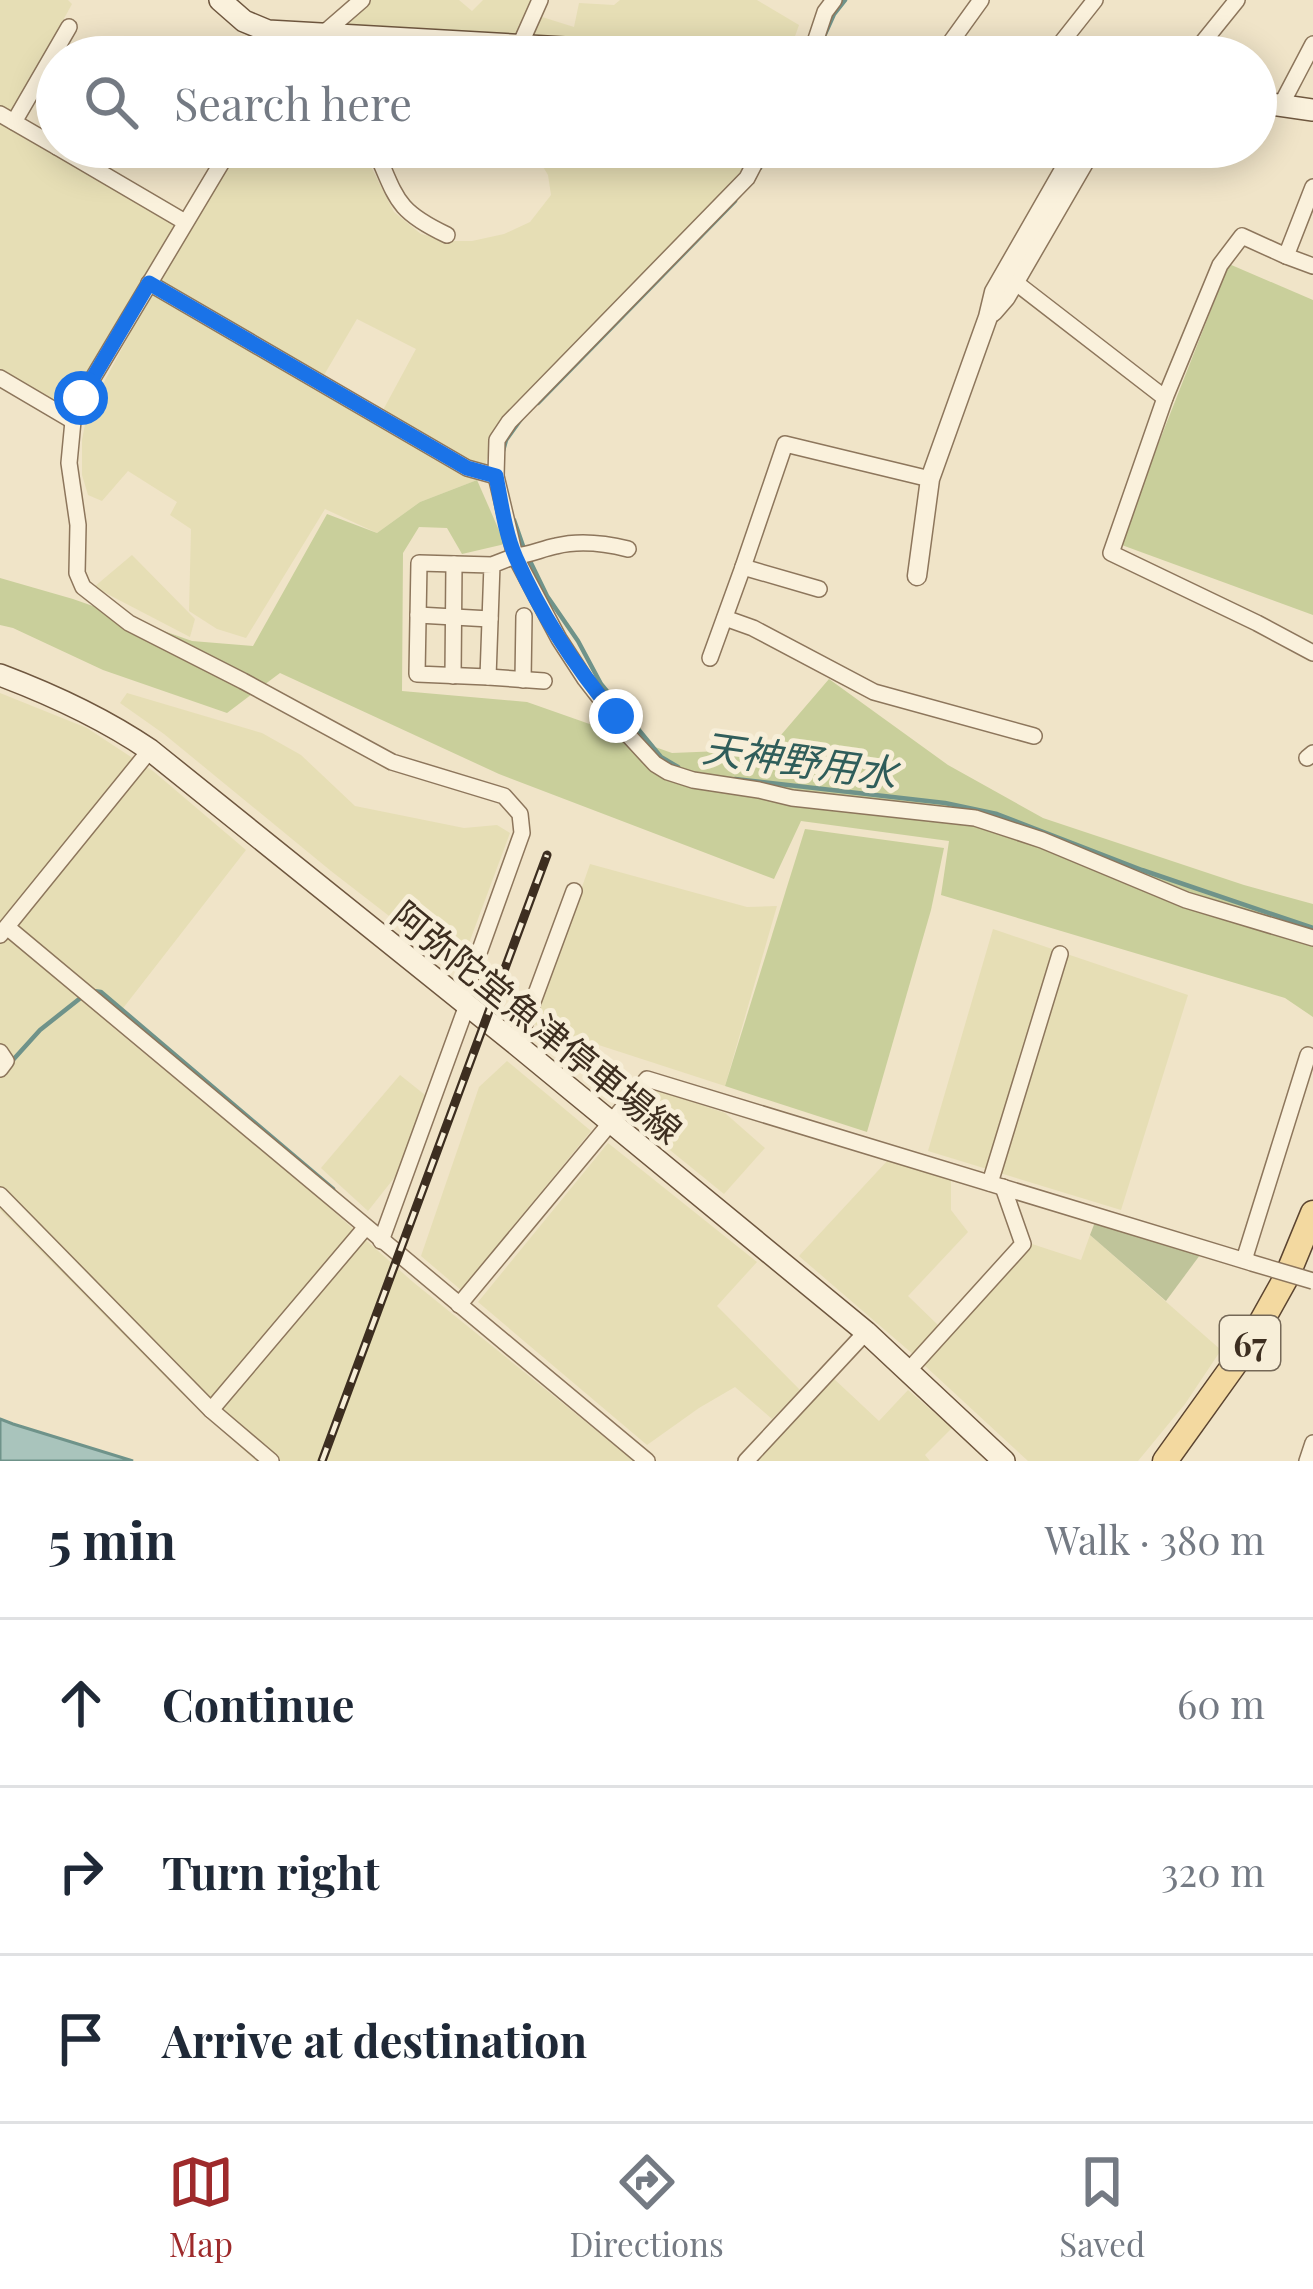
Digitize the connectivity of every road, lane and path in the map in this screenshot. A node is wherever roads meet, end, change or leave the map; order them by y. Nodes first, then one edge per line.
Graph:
1 (220, 0) edge
2 (362, 0) edge
3 (540, 0) edge
4 (835, 0) edge
5 (981, 0) edge
6 (1095, 0) edge
7 (1238, 0) edge
8 (69, 27) dead end
9 (268, 31) junction
10 (325, 33) junction
11 (63, 36) edge
12 (266, 36) edge
13 (273, 36) edge
14 (374, 36) edge
15 (524, 36) edge
16 (817, 36) edge
17 (955, 36) edge
18 (1067, 36) edge
19 (1208, 36) edge
20 (1313, 44) edge
21 (36, 75) edge
22 (1277, 105) edge
23 (1281, 105) junction
24 (1313, 110) edge
25 (7, 118) edge
26 (36, 135) edge
27 (93, 168) edge
28 (217, 168) edge
29 (383, 168) edge
30 (752, 168) edge
31 (1065, 168) edge
32 (1081, 168) edge
33 (1313, 188) edge
34 (185, 222) junction
35 (447, 235) dead end
36 (1286, 256) junction
37 (1313, 266) edge
38 (1015, 282) junction
39 (149, 283) junction
40 (988, 317) junction
41 (0, 378) edge
42 (1166, 398) junction
43 (73, 422) junction
44 (496, 476) junction
45 (930, 479) junction
46 (628, 549) dead end
47 (515, 556) junction
48 (454, 564) junction
49 (492, 565) junction
50 (743, 566) junction
51 (917, 576) dead end
52 (819, 589) dead end
53 (418, 615) junction
54 (524, 616) dead end
55 (452, 617) junction
56 (725, 618) junction
57 (490, 619) junction
58 (1313, 653) edge
59 (710, 658) dead end
60 (0, 675) edge
61 (453, 676) junction
62 (488, 677) junction
63 (523, 680) junction
64 (544, 681) dead end
65 (1034, 736) dead end
66 (151, 750) junction
67 (574, 891) dead end
68 (3, 931) edge
69 (1313, 938) edge
70 (1060, 954) dead end
71 (464, 1003) junction
72 (517, 1045) junction
73 (0, 1052) edge
74 (1308, 1055) dead end
75 (0, 1069) edge
76 (610, 1122) junction
77 (997, 1185) junction
78 (0, 1195) edge
79 (1313, 1213) edge
80 (365, 1228) junction
81 (381, 1241) junction
82 (1248, 1262) junction
83 (1313, 1281) edge
84 (459, 1305) junction
85 (866, 1332) junction
86 (908, 1371) junction
87 (211, 1411) junction
88 (1313, 1443) edge
89 (272, 1461) edge
90 (646, 1461) edge
91 (746, 1461) edge
92 (1004, 1461) edge
93 (1165, 1461) edge
94 (1307, 1461) edge

1 - 9 main road
2 - 10 street
3 - 15 street
4 - 16 street
5 - 17 street
6 - 18 street
7 - 19 street
8 - 11 street
9 - 10 main road
9 - 12 street
9 - 13 street
10 - 14 main road
20 - 23 street
21 - 25 street
22 - 23 main road
23 - 24 main road
25 - 26 street
27 - 34 street
28 - 34 street
29 - 35 street
30 - 44 street
31 - 40 street
32 - 38 street
33 - 36 street
34 - 39 street
36 - 37 street
36 - 42 street
38 - 40 street
38 - 42 street
39 - 43 street
39 - 44 street
40 - 45 street
41 - 43 street
42 - 58 street
43 - 71 street
44 - 47 street
45 - 50 street
45 - 51 street
46 - 47 street
47 - 49 street
47 - 69 street
48 - 49 street
48 - 53 street
48 - 55 street
49 - 57 street
50 - 52 street
50 - 56 street
53 - 55 street
53 - 61 street
54 - 63 street
55 - 57 street
55 - 61 street
56 - 59 street
56 - 65 street
57 - 62 street
60 - 66 main road, 阿弥陀堂魚津停車場線
61 - 62 street
62 - 63 street
63 - 64 street
66 - 68 street
66 - 71 main road, 阿弥陀堂魚津停車場線
67 - 72 street
68 - 80 street
70 - 77 street
71 - 72 main road, 阿弥陀堂魚津停車場線
71 - 81 street
72 - 76 main road, 阿弥陀堂魚津停車場線
73 - 75 street
74 - 82 street
76 - 77 street
76 - 84 street
76 - 85 main road, 阿弥陀堂魚津停車場線
77 - 82 street
77 - 86 street
78 - 87 street
79 - 93 main road, 67
80 - 81 street
80 - 87 street
81 - 84 street
82 - 83 street, bridge
84 - 90 street
85 - 86 main road, 阿弥陀堂魚津停車場線
85 - 91 street
86 - 92 main road, 阿弥陀堂魚津停車場線
87 - 89 street
88 - 94 street

